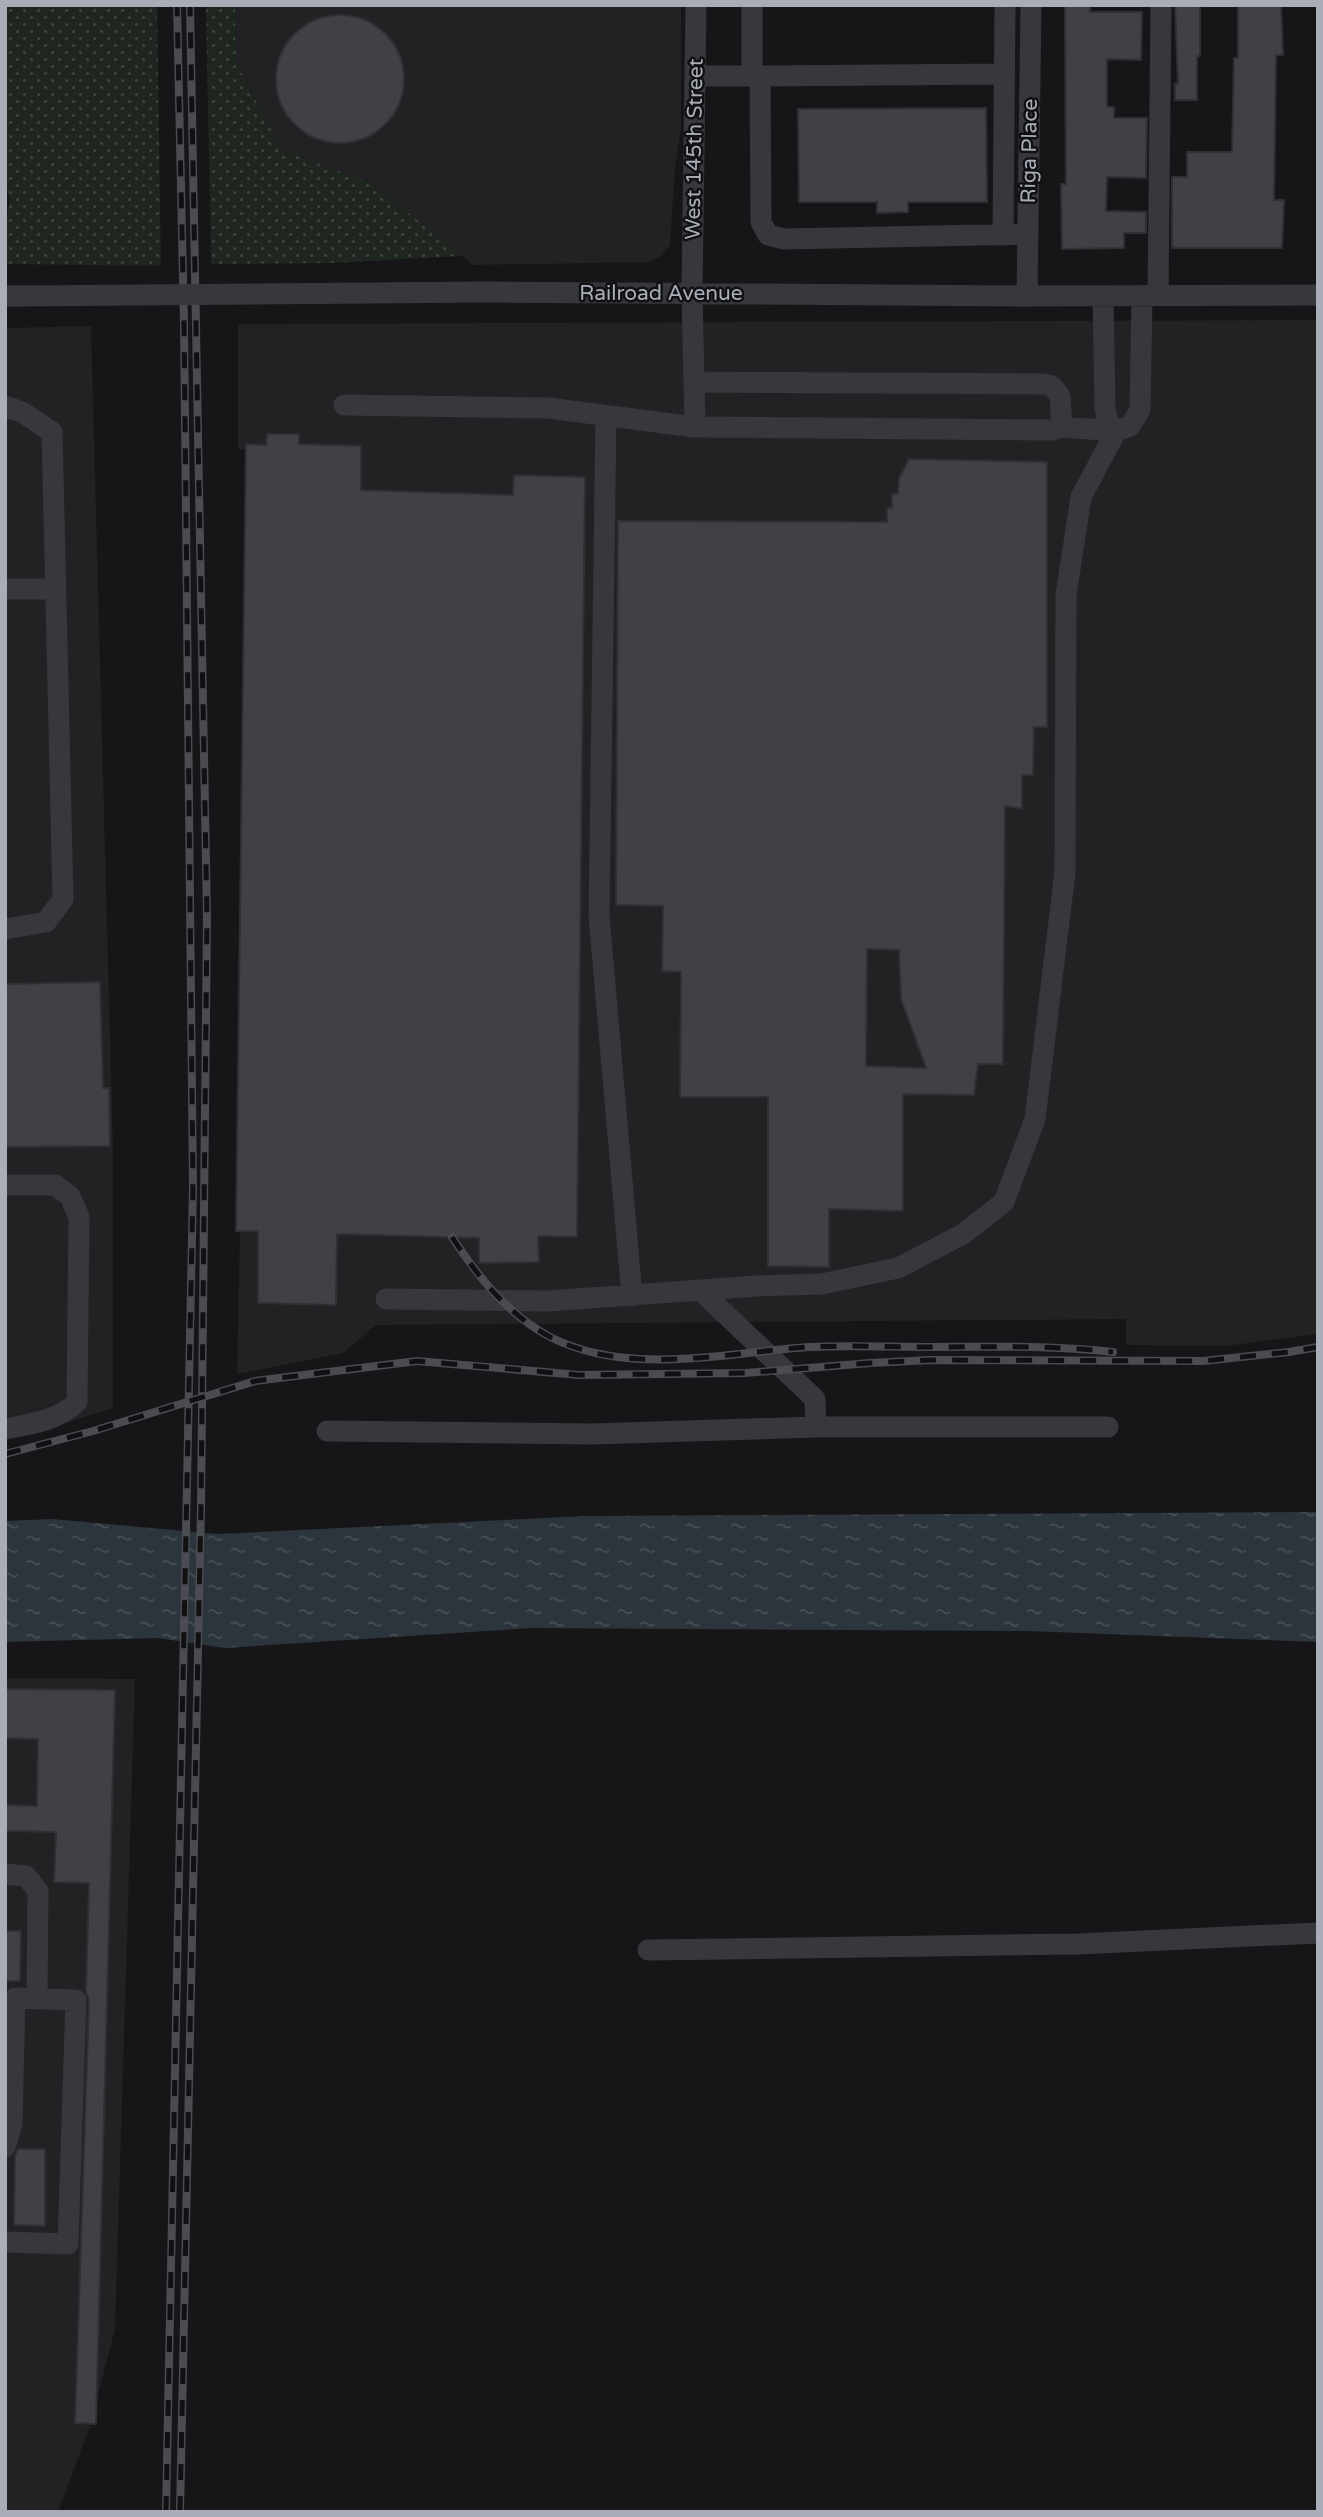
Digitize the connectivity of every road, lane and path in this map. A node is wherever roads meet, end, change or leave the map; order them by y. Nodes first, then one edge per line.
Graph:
1 (696, 5) edge
2 (752, 5) edge
3 (1005, 5) edge
4 (1031, 5) edge
5 (1161, 5) edge
6 (1030, 67) junction
7 (1004, 71) junction
8 (695, 76) junction
9 (756, 76) junction
10 (1004, 124) junction
11 (1030, 124) junction
12 (1028, 234) junction
13 (1003, 235) junction
14 (692, 293) junction
15 (1318, 295) edge
16 (14, 296) edge
17 (1027, 296) junction
18 (1103, 296) junction
19 (1150, 296) junction
20 (696, 382) junction
21 (344, 405) dead end
22 (5, 406) edge
23 (606, 415) junction
24 (695, 428) junction
25 (1062, 428) junction
26 (1116, 431) junction
27 (5, 589) edge
28 (56, 589) junction
29 (5, 929) edge
30 (5, 1185) edge
31 (701, 1291) junction
32 (632, 1296) junction
33 (386, 1299) dead end
34 (816, 1427) junction
35 (1108, 1427) dead end
36 (5, 1429) edge
37 (327, 1431) dead end
38 (5, 1874) edge
39 (1318, 1933) edge
40 (648, 1950) dead end
41 (37, 1999) junction
42 (5, 2147) edge
43 (5, 2242) edge

1 - 8 street, West 145th Street
2 - 9 street
3 - 7 street
4 - 6 street, Riga Place
5 - 19 street
6 - 7 street
6 - 11 street, Riga Place
7 - 9 street
7 - 10 street
8 - 9 street
8 - 14 street, West 145th Street
9 - 13 street
10 - 11 street
10 - 13 street
11 - 12 street, Riga Place
12 - 13 street
12 - 17 street, Riga Place
14 - 16 street, Railroad Avenue, bridge
14 - 17 street, Railroad Avenue
14 - 20 street, West 145th Street
15 - 19 street, Railroad Avenue
17 - 18 street, Railroad Avenue
18 - 19 street, Railroad Avenue
18 - 26 street
19 - 26 street
20 - 24 street, West 145th Street
20 - 25 street
21 - 23 street
22 - 28 street
23 - 24 street
23 - 32 street
24 - 25 street
25 - 26 street
26 - 31 street
27 - 28 street
28 - 29 street
30 - 36 street
31 - 32 street
31 - 34 street
32 - 33 street
34 - 35 street
34 - 37 street
38 - 41 street
39 - 40 street
41 - 42 street
41 - 43 street

